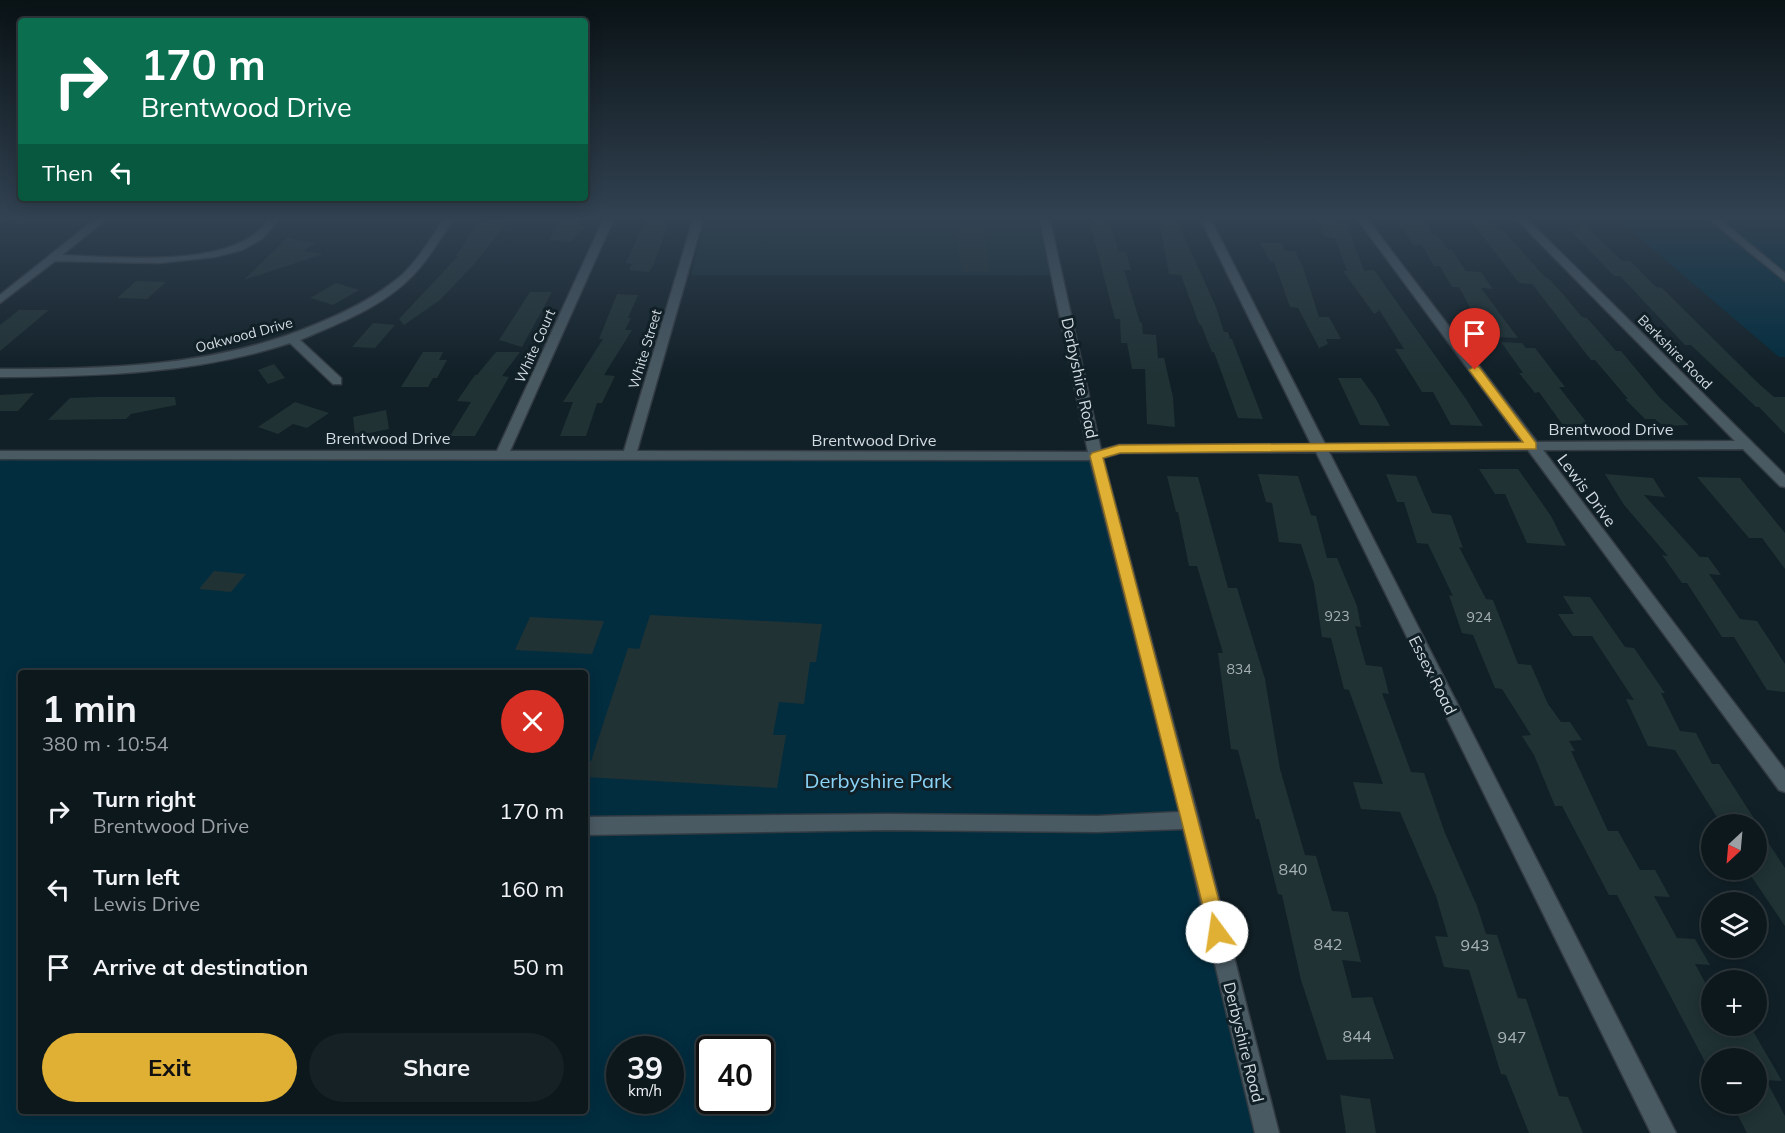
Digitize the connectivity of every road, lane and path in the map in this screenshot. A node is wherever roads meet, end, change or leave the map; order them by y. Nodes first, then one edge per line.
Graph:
1 (39, 269) edge
2 (413, 269) edge
3 (586, 269) edge
4 (684, 269) edge
5 (1055, 269) edge
6 (1230, 269) edge
7 (1400, 269) edge
8 (1571, 269) edge
9 (0, 300) edge
10 (292, 339) junction
11 (0, 372) edge
12 (337, 381) dead end
13 (1748, 445) junction
14 (1318, 446) junction
15 (1532, 446) junction
16 (0, 455) edge
17 (502, 455) junction
18 (629, 456) junction
19 (1096, 456) junction
20 (1785, 483) edge
21 (1785, 784) edge
22 (1190, 820) junction
23 (588, 826) edge
24 (1266, 1133) edge
25 (1664, 1133) edge

1 - 9 street
2 - 10 street, Oakwood Drive
3 - 17 street, White Court
4 - 18 street, White Street
5 - 19 street, Derbyshire Road
6 - 14 street, Essex Road
7 - 15 street, Lewis Drive
8 - 13 street, Berkshire Road
10 - 11 street, Oakwood Drive
10 - 12 street
13 - 15 street, Brentwood Drive
13 - 20 street, Berkshire Road
14 - 15 street, Brentwood Drive
14 - 19 street, Brentwood Drive
14 - 25 street, Essex Road
15 - 21 street, Lewis Drive
16 - 17 street, Brentwood Drive
17 - 18 street, Brentwood Drive
18 - 19 street, Brentwood Drive
19 - 22 street, Derbyshire Road
22 - 23 street
22 - 24 street, Derbyshire Road

